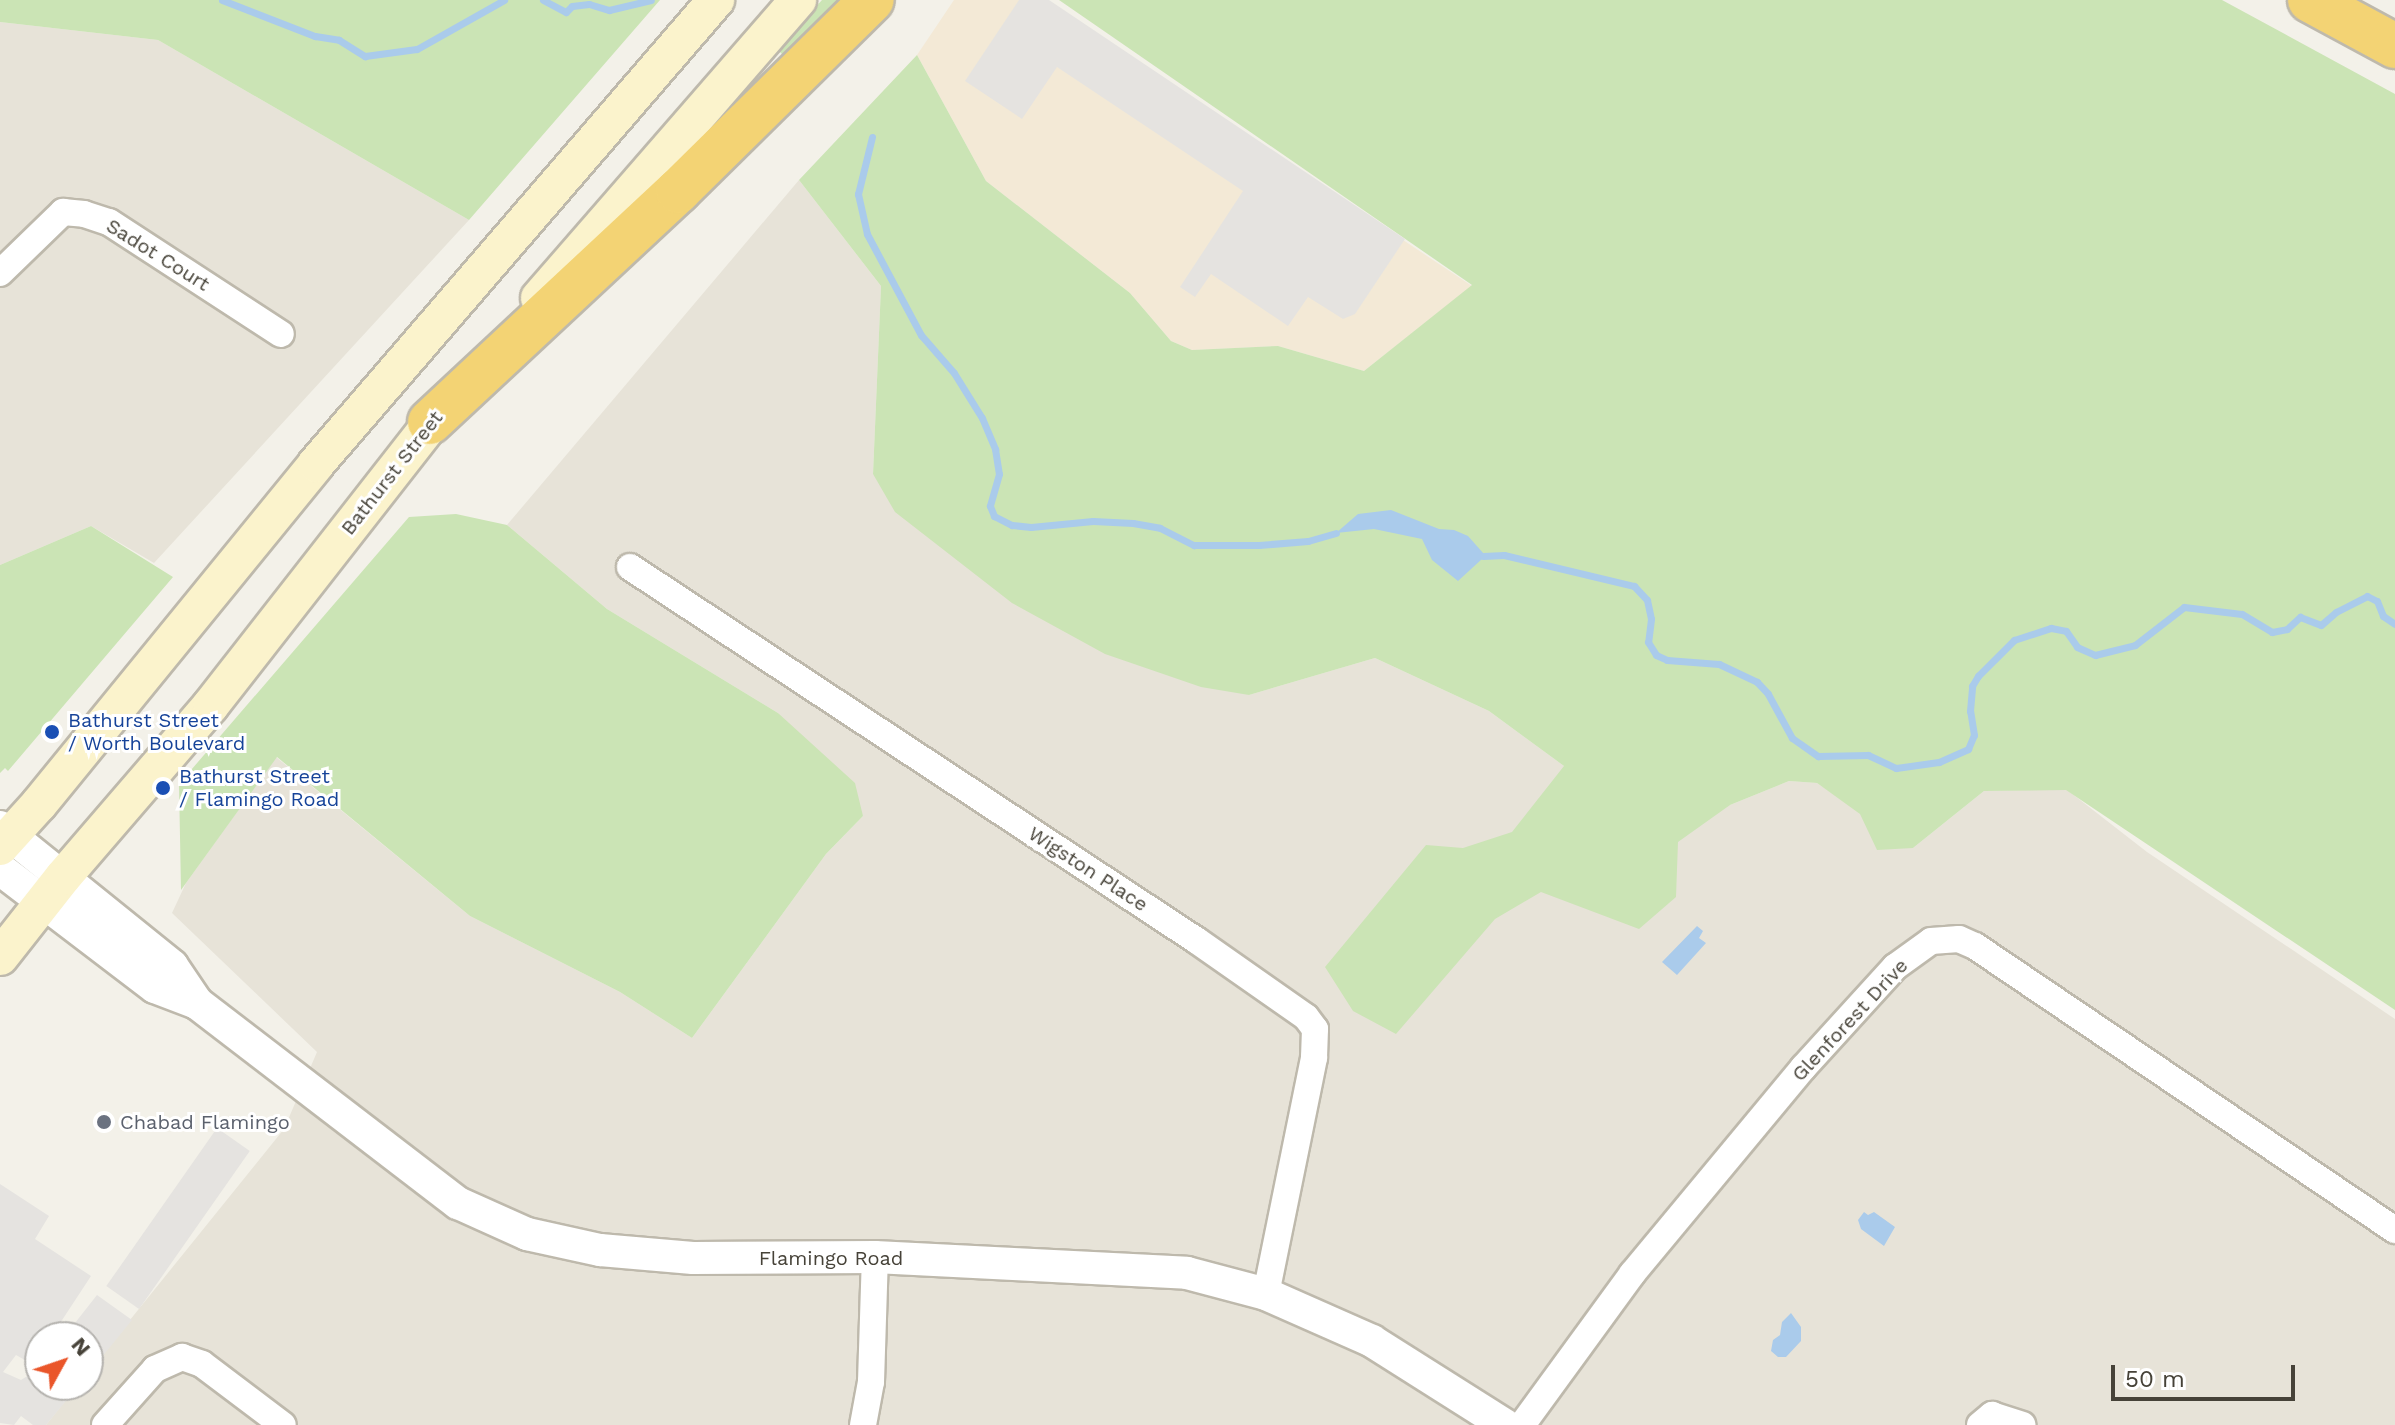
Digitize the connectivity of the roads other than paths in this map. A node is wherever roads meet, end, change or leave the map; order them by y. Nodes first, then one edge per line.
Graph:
1 (716, 0) edge
2 (798, 0) edge
3 (872, 0) edge
4 (2310, 0) edge
5 (2395, 46) edge
6 (0, 273) edge
7 (281, 334) dead end
8 (430, 422) junction
9 (630, 567) dead end
10 (4, 836) edge
11 (0, 869) edge
12 (53, 890) junction
13 (0, 957) edge
14 (2395, 1230) edge
15 (875, 1257) junction
16 (1266, 1294) junction
17 (105, 1425) edge
18 (283, 1425) edge
19 (863, 1425) edge
20 (1505, 1425) edge
21 (1522, 1425) edge
22 (1980, 1425) edge
23 (2022, 1425) edge

1 - 10 main road
2 - 8 main road, Bathurst Street
3 - 8 highway
4 - 5 highway
6 - 7 street, Sadot Court
8 - 12 main road, Bathurst Street
9 - 16 street, Wigston Place
10 - 12 street
11 - 12 street
12 - 13 main road, Bathurst Street
12 - 15 street, Flamingo Road
14 - 21 street, Glenforest Drive
15 - 16 street, Flamingo Road
15 - 19 street
16 - 20 street, Flamingo Road
17 - 18 street
22 - 23 street

